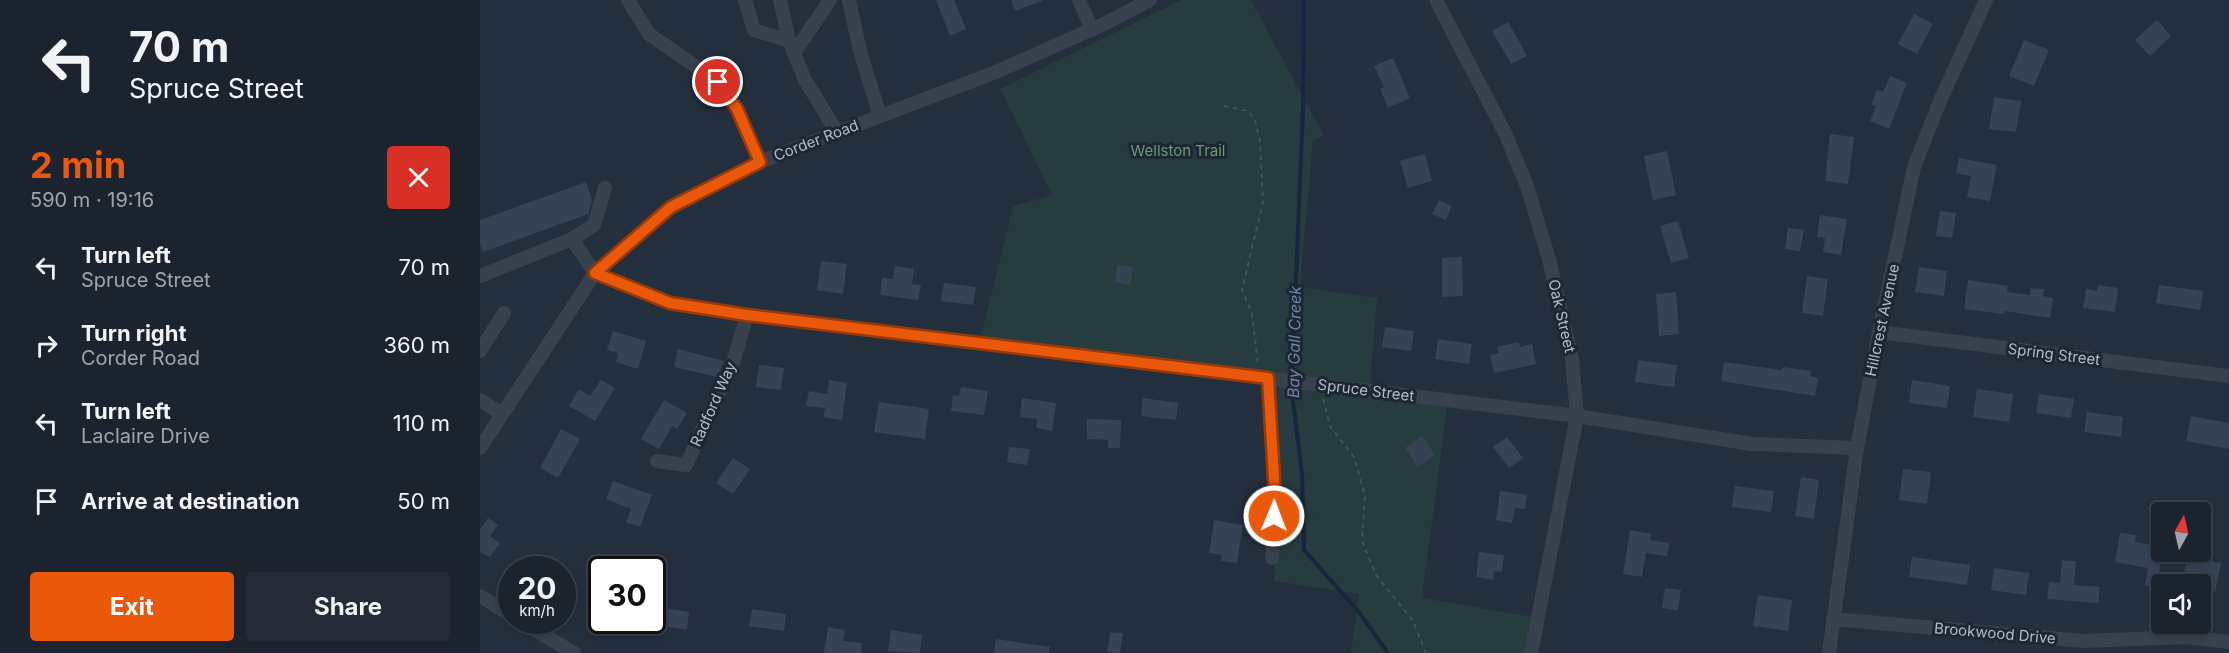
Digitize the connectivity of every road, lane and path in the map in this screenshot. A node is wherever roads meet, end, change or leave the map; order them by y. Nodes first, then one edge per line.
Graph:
1 (628, 0) edge
2 (745, 0) edge
3 (780, 0) edge
4 (830, 0) edge
5 (848, 0) edge
6 (1079, 0) edge
7 (1150, 0) edge
8 (1436, 0) edge
9 (1986, 0) edge
10 (1092, 30) junction
11 (792, 47) junction
12 (1224, 106) dead end
13 (880, 116) junction
14 (837, 132) junction
15 (760, 162) junction
16 (605, 188) dead end
17 (572, 239) junction
18 (595, 273) junction
19 (480, 276) edge
20 (504, 313) dead end
21 (747, 315) junction
22 (1878, 332) junction
23 (480, 351) edge
24 (2229, 376) edge
25 (1268, 378) junction
26 (1314, 384) junction
27 (480, 400) edge
28 (502, 414) junction
29 (1577, 416) junction
30 (480, 448) edge
31 (1857, 448) junction
32 (657, 461) dead end
33 (1272, 558) dead end
34 (480, 596) edge
35 (498, 607) edge
36 (1833, 619) junction
37 (542, 634) edge
38 (2229, 642) edge
39 (574, 653) edge
40 (1426, 653) edge
41 (1532, 653) edge
42 (1829, 653) edge

1 - 15 street
2 - 11 street
3 - 11 street
4 - 11 street
5 - 13 street
6 - 10 street
7 - 10 street, Corder Road
8 - 29 street, Oak Street
9 - 22 street, Hillcrest Avenue
10 - 13 street, Corder Road
11 - 14 street
12 - 25 path
13 - 14 street, Corder Road
14 - 15 street, Corder Road
15 - 18 street, Corder Road
16 - 17 street
17 - 18 street
17 - 19 street
18 - 21 street, Spruce Street
18 - 28 street, Corder Road
20 - 23 street
21 - 25 street, Spruce Street
21 - 32 street, Radford Way
22 - 24 street, Spring Street
22 - 31 street, Hillcrest Avenue
25 - 26 street, Spruce Street
25 - 33 street
26 - 29 street, Spruce Street
26 - 40 path
27 - 28 street
28 - 30 street, Corder Road
29 - 31 street, Spruce Street
29 - 41 street, Oak Street
31 - 36 street, Hillcrest Avenue
34 - 35 street
36 - 38 street, Brookwood Drive
36 - 42 street, Hillcrest Avenue
37 - 39 street

